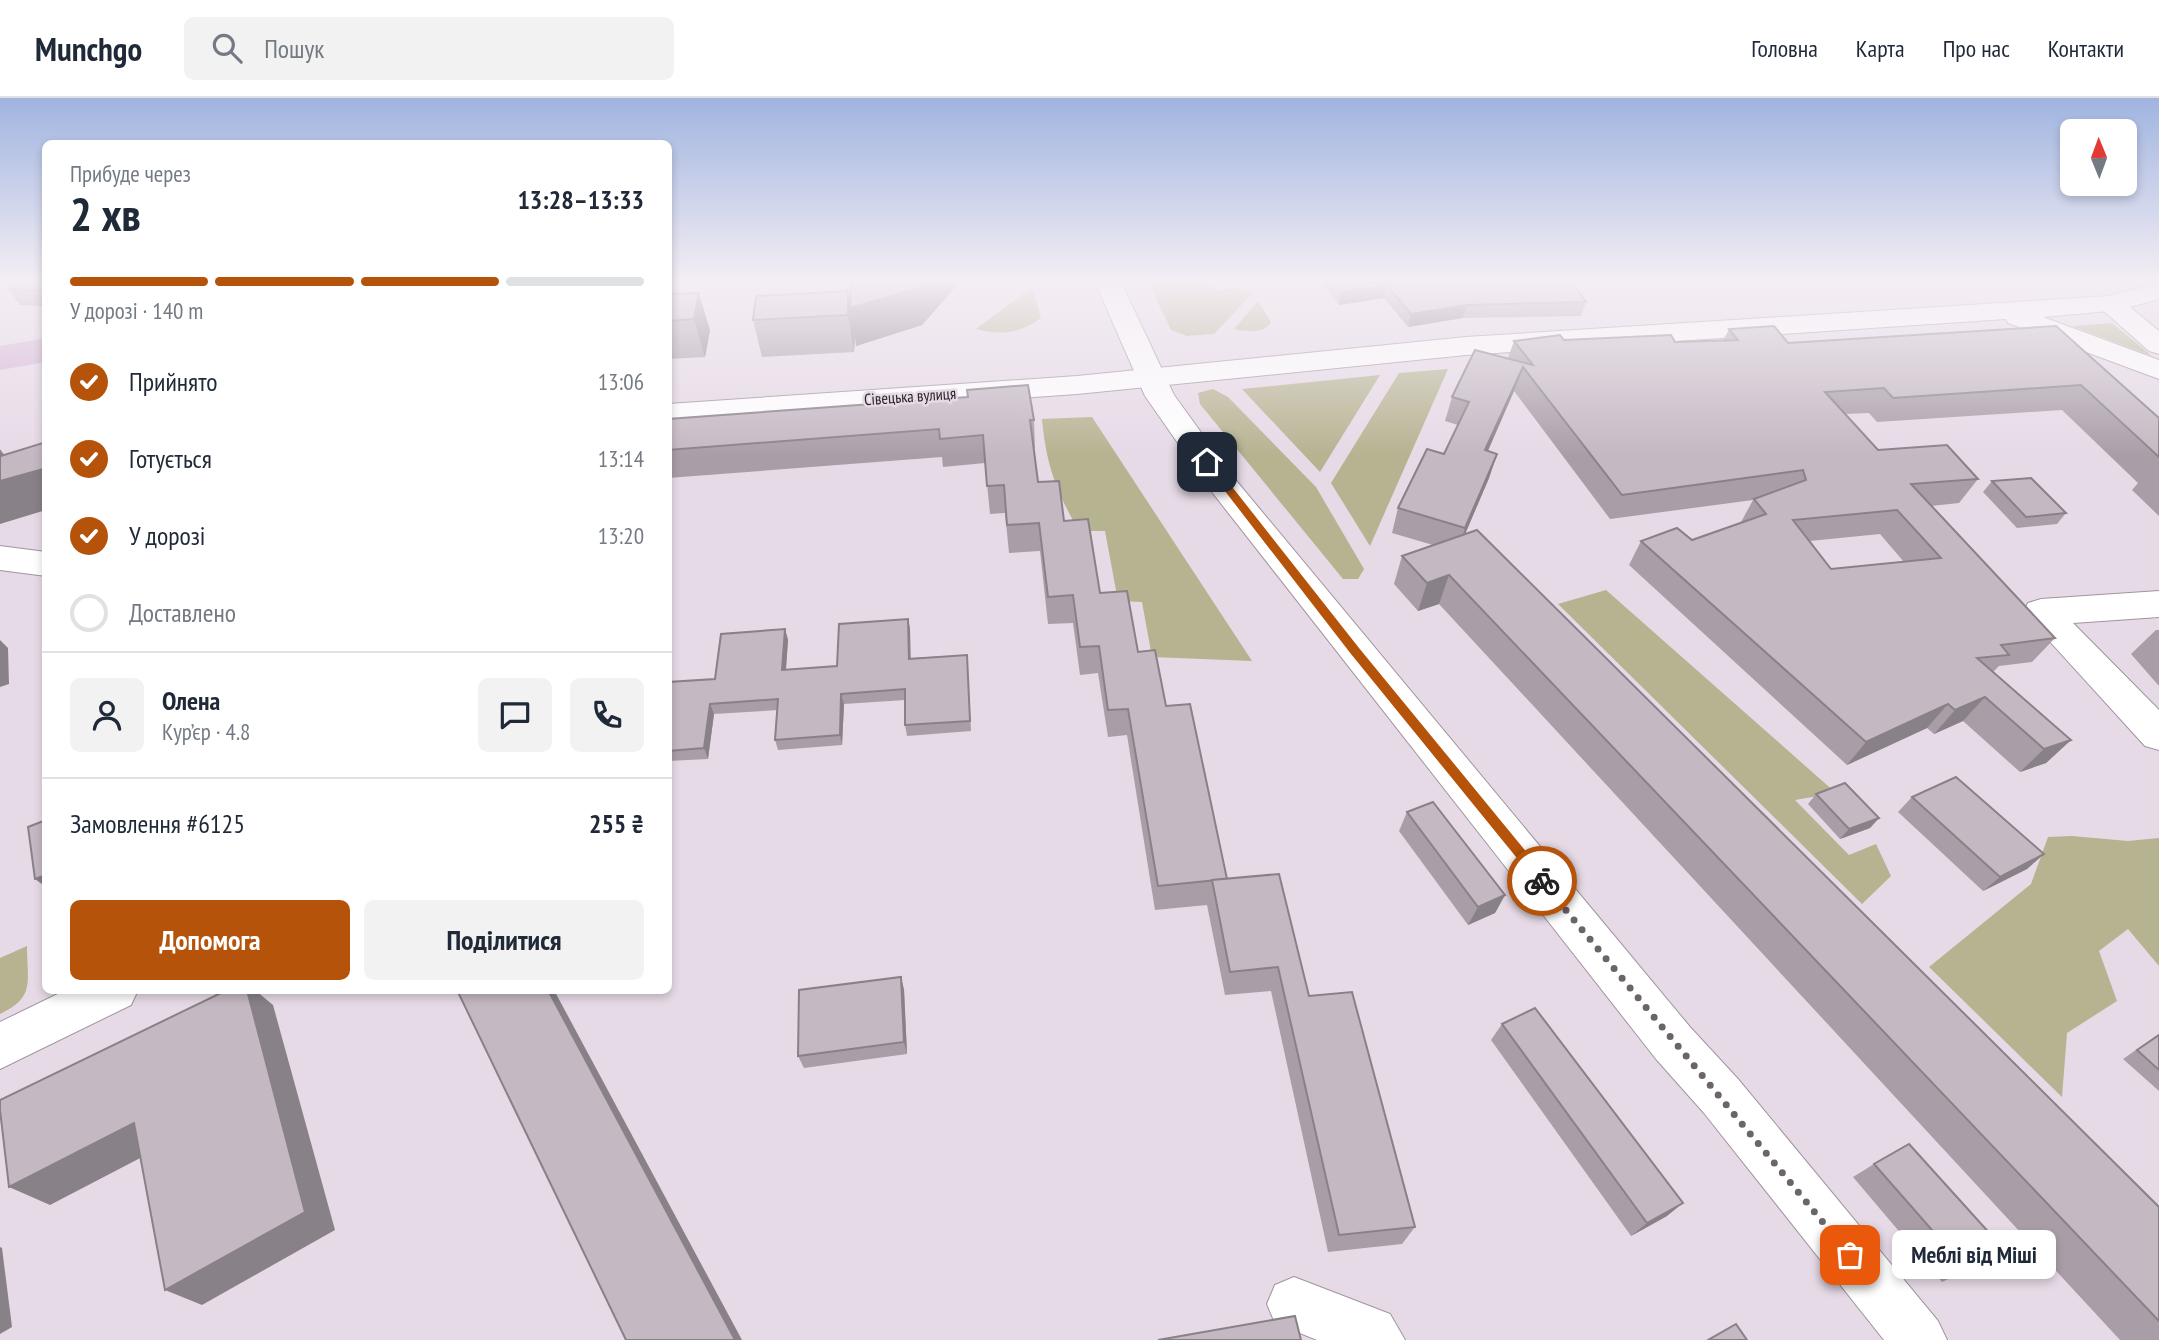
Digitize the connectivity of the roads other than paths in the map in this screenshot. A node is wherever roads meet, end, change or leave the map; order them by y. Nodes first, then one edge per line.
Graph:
1 (1134, 340) edge
2 (1565, 340) edge
3 (2078, 340) edge
4 (2159, 370) edge
5 (1151, 377) junction
6 (672, 413) edge
7 (0, 558) edge
8 (42, 564) edge
9 (2159, 604) edge
10 (2159, 736) edge
11 (107, 994) edge
12 (0, 1046) edge
13 (1294, 1304) dead end
14 (1377, 1340) edge
15 (1919, 1340) edge

1 - 5 street
2 - 5 street, Сівецька вулиця
3 - 4 street
5 - 6 street, Сівецька вулиця
5 - 15 street
7 - 8 street
9 - 10 street
11 - 12 street
13 - 14 street

